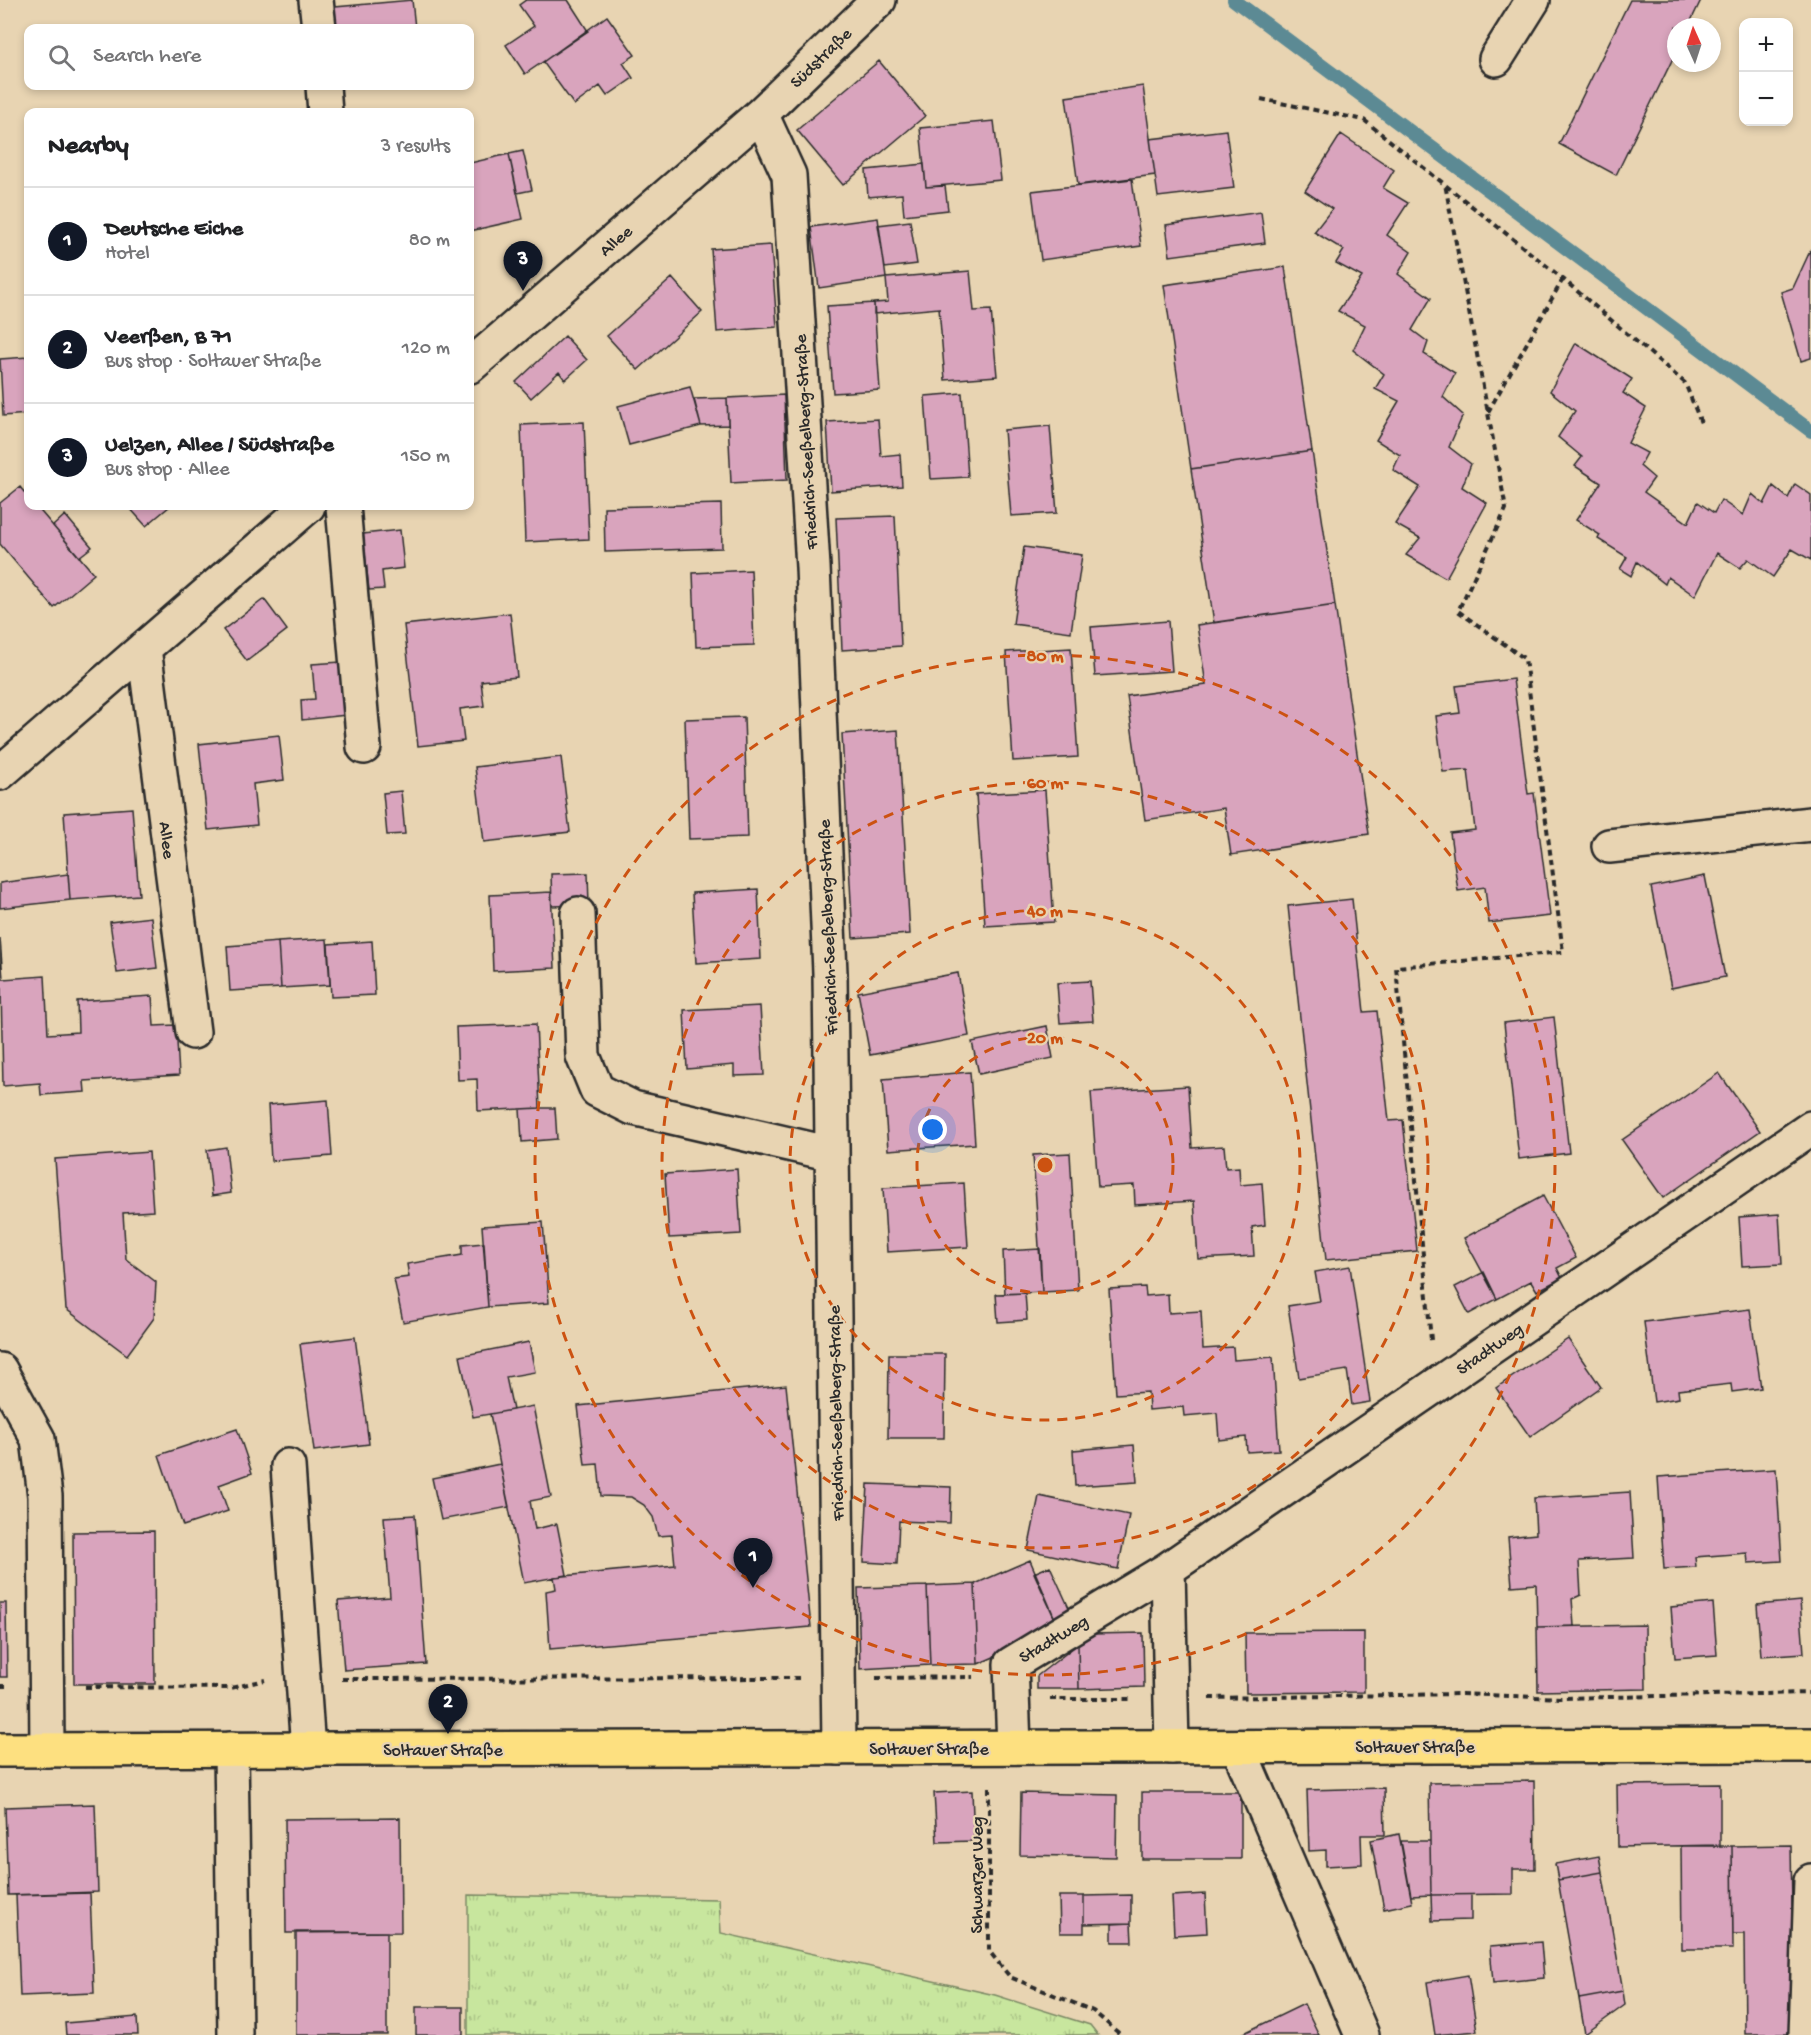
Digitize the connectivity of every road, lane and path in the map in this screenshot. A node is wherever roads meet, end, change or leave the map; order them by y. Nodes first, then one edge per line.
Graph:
1 (316, 0) edge
2 (879, 0) edge
3 (1533, 0) edge
4 (319, 24) edge
5 (1496, 59) dead end
6 (323, 90) edge
7 (1261, 99) dead end
8 (325, 108) edge
9 (761, 114) junction
10 (1446, 184) junction
11 (1563, 279) junction
12 (474, 363) edge
13 (1488, 412) junction
14 (1701, 423) dead end
15 (303, 510) edge
16 (343, 510) edge
17 (144, 648) junction
18 (364, 747) dead end
19 (0, 773) edge
20 (1811, 824) edge
21 (1609, 846) dead end
22 (578, 914) dead end
23 (193, 1032) dead end
24 (1811, 1128) edge
25 (832, 1154) junction
26 (0, 1370) edge
27 (1435, 1385) junction
28 (288, 1466) dead end
29 (1168, 1569) junction
30 (1011, 1676) junction
31 (838, 1678) junction
32 (303, 1679) junction
33 (0, 1686) edge
34 (46, 1686) junction
35 (1811, 1693) edge
36 (1171, 1699) junction
37 (1811, 1745) edge
38 (1002, 1747) junction
39 (1172, 1747) junction
40 (1238, 1747) junction
41 (839, 1748) junction
42 (231, 1749) junction
43 (0, 1750) edge
44 (46, 1750) junction
45 (308, 1750) junction
46 (1811, 1881) edge
47 (235, 2035) edge
48 (1121, 2035) edge
49 (1362, 2035) edge
50 (1806, 2035) edge

1 - 4 street
2 - 9 street, Südstraße
3 - 5 street
6 - 8 street
7 - 10 path
9 - 12 street, Allee
9 - 25 street, Friedrich-Seeßelberg-Straße
10 - 11 path
10 - 13 path
11 - 13 path
11 - 14 path
13 - 27 path
15 - 17 street
16 - 18 street
17 - 19 street
17 - 23 street, Allee
20 - 21 street
22 - 25 street
24 - 27 street, Stadtweg
25 - 31 street, Friedrich-Seeßelberg-Straße
26 - 34 street
27 - 29 street, Stadtweg
28 - 32 street
29 - 30 street, Stadtweg
29 - 36 street
30 - 31 path
30 - 36 path
30 - 38 street, Stadtweg
31 - 32 path
31 - 41 street, Friedrich-Seeßelberg-Straße
32 - 34 path
32 - 45 street
33 - 34 path
34 - 44 street
35 - 36 path
36 - 39 street
37 - 40 main road, Soltauer Straße
38 - 39 main road, Soltauer Straße
38 - 41 main road, Soltauer Straße
38 - 48 path, Schwarzer Weg
39 - 40 main road, Soltauer Straße
40 - 49 street
41 - 45 main road, Soltauer Straße
42 - 44 main road, Soltauer Straße
42 - 45 main road, Soltauer Straße
42 - 47 street
43 - 44 main road, Soltauer Straße
46 - 50 street

